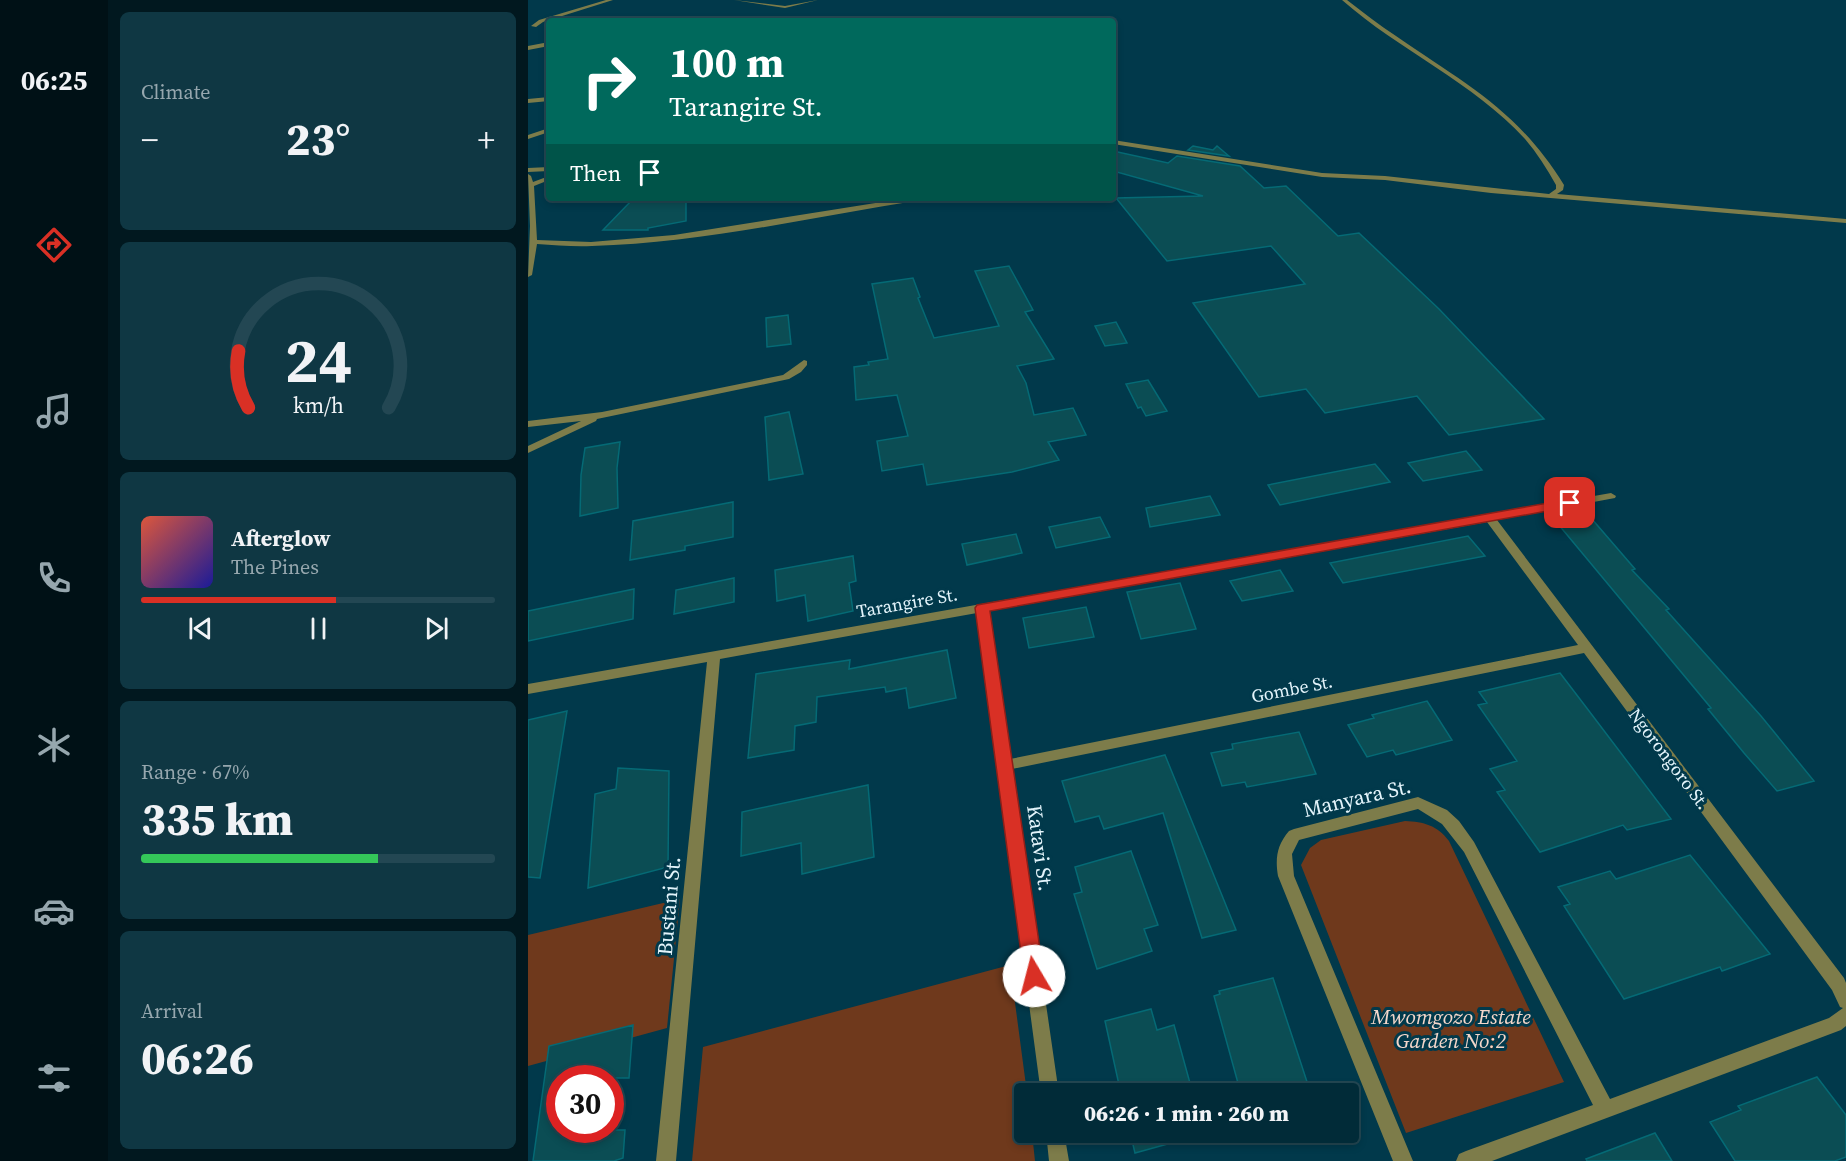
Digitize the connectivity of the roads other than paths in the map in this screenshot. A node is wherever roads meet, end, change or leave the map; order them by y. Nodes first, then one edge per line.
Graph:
1 (611, 0) edge
2 (736, 0) edge
3 (816, 0) edge
4 (1344, 0) edge
5 (551, 18) edge
6 (546, 20) edge
7 (530, 24) edge
8 (542, 28) dead end
9 (546, 45) edge
10 (528, 48) edge
11 (546, 99) edge
12 (528, 101) edge
13 (546, 131) edge
14 (528, 137) edge
15 (1116, 142) edge
16 (546, 169) edge
17 (528, 170) edge
18 (528, 176) edge
19 (546, 179) edge
20 (530, 185) junction
21 (1552, 195) junction
22 (884, 201) edge
23 (1846, 221) edge
24 (532, 242) junction
25 (528, 275) edge
26 (804, 363) dead end
27 (602, 415) junction
28 (528, 424) edge
29 (528, 450) edge
30 (1611, 496) dead end
31 (1490, 518) junction
32 (982, 608) junction
33 (1585, 648) junction
34 (714, 656) junction
35 (528, 689) edge
36 (1006, 765) junction
37 (1846, 1001) edge
38 (1846, 1015) edge
39 (1049, 1083) edge
40 (1605, 1110) junction
41 (1057, 1143) edge
42 (666, 1161) edge
43 (1059, 1161) edge
44 (1403, 1161) edge
45 (1466, 1161) edge

1 - 5 street
2 - 3 street
4 - 21 street
6 - 7 street
7 - 8 street
9 - 10 street
11 - 12 street
13 - 14 street
15 - 21 street
16 - 17 street
18 - 20 street
19 - 20 street
20 - 24 street
21 - 23 street
22 - 24 street
24 - 25 street
26 - 27 street
27 - 28 street
27 - 29 street
30 - 31 street, Tarangire St.
31 - 32 street, Tarangire St.
31 - 33 street, Ngorongoro St.
32 - 34 street, Tarangire St.
32 - 36 street, Katavi St.
33 - 36 street, Gombe St.
33 - 37 street, Ngorongoro St.
34 - 35 street, Tarangire St.
34 - 42 street, Bustani St.
36 - 39 street, Katavi St.
38 - 40 street
40 - 44 street, Manyara St.
40 - 45 street
41 - 43 street

